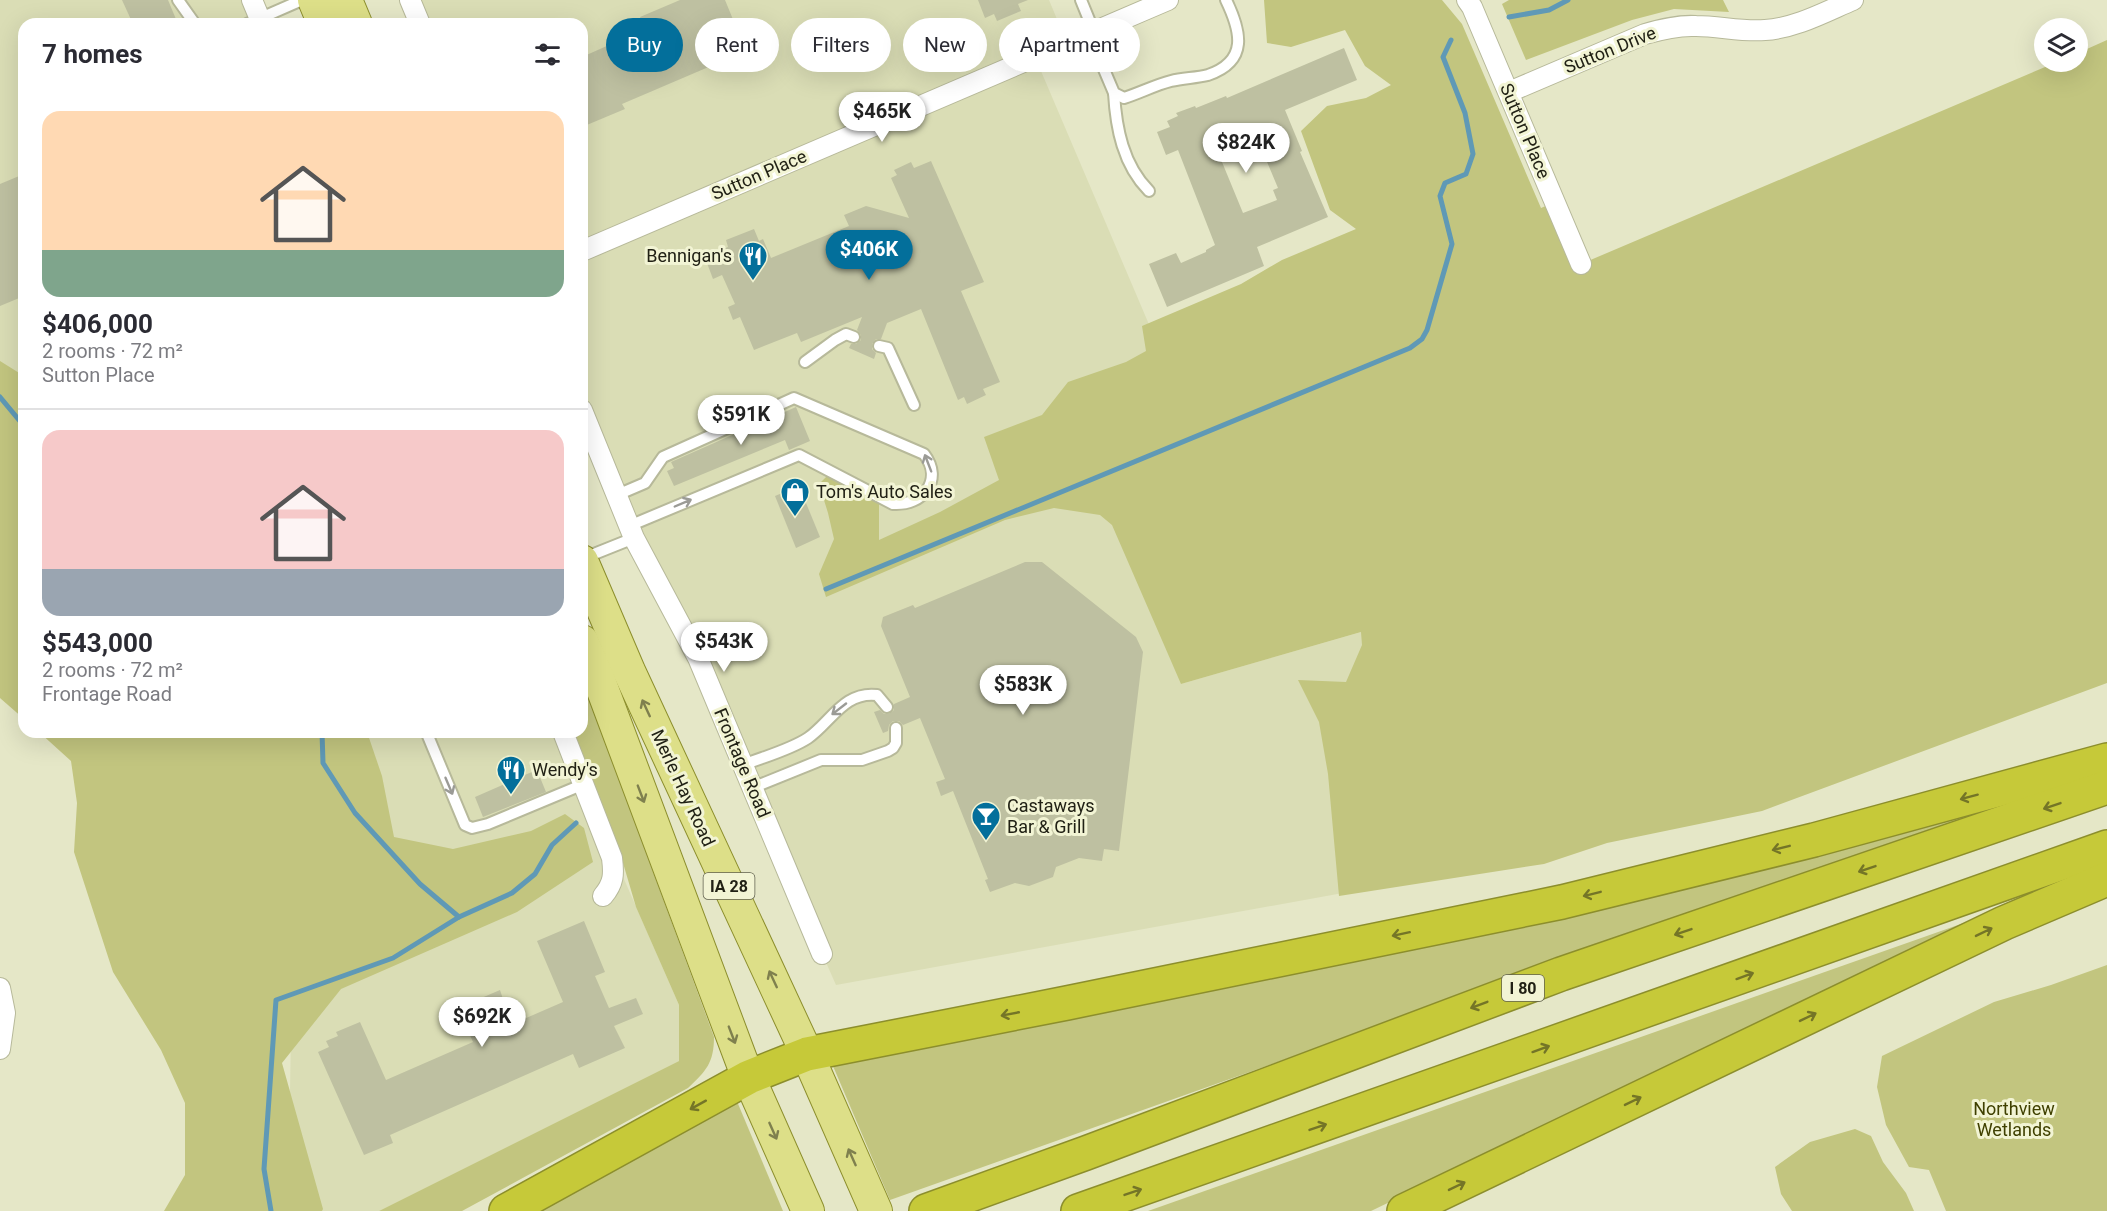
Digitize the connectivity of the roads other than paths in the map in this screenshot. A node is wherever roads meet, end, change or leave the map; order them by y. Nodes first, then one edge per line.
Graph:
1 (178, 0) edge
2 (252, 0) edge
3 (302, 0) edge
4 (314, 0) edge
5 (346, 0) edge
6 (410, 0) edge
7 (1081, 0) edge
8 (1168, 0) edge
9 (1226, 0) edge
10 (1467, 0) edge
11 (1853, 0) edge
12 (191, 18) edge
13 (255, 18) edge
14 (264, 18) edge
15 (322, 18) edge
16 (354, 18) edge
17 (418, 18) edge
18 (1087, 18) edge
19 (1127, 18) edge
20 (1001, 72) edge
21 (1106, 72) edge
22 (1509, 92) junction
23 (1114, 93) junction
24 (1149, 191) dead end
25 (588, 248) edge
26 (1581, 264) dead end
27 (854, 337) dead end
28 (879, 346) dead end
29 (805, 362) dead end
30 (914, 405) dead end
31 (588, 425) edge
32 (617, 495) junction
33 (631, 532) junction
34 (588, 557) edge
35 (588, 574) edge
36 (588, 655) edge
37 (887, 707) dead end
38 (896, 728) dead end
39 (429, 738) edge
40 (565, 738) edge
41 (2107, 760) edge
42 (743, 765) junction
43 (584, 784) junction
44 (2107, 787) edge
45 (752, 788) junction
46 (2107, 847) edge
47 (2107, 879) edge
48 (603, 896) dead end
49 (822, 954) dead end
50 (0, 988) edge
51 (0, 1049) edge
52 (807, 1054) junction
53 (749, 1077) junction
54 (935, 1208) edge
55 (506, 1211) edge
56 (808, 1211) edge
57 (876, 1211) edge
58 (1078, 1211) edge
59 (1404, 1211) edge

1 - 12 lane
2 - 13 street
3 - 14 lane
4 - 15 main road
5 - 16 main road
6 - 17 street
7 - 18 lane
8 - 19 street, Sutton Place
9 - 23 lane
10 - 22 street, Sutton Place
11 - 22 street, Sutton Drive
20 - 25 street, Sutton Place
21 - 23 lane
22 - 26 street, Sutton Place
23 - 24 lane
27 - 29 lane
28 - 30 lane
31 - 32 street, Frontage Road
32 - 33 street, Frontage Road
33 -> 32 lane
33 - 34 lane
33 - 42 street, Frontage Road
52 -> 35 main road, Merle Hay Road / IA 28
36 -> 53 main road, Merle Hay Road / IA 28
37 -> 42 lane
38 - 45 lane
39 -> 43 lane
40 - 43 street
41 -> 52 highway
42 - 45 street, Frontage Road
43 - 48 street
44 -> 54 highway, I 80
45 - 49 street, Frontage Road
58 -> 46 highway
59 -> 47 highway
50 - 51 street
52 - 53 highway
57 -> 52 main road, Merle Hay Road / IA 28
53 -> 55 highway
53 -> 56 main road, Merle Hay Road / IA 28

